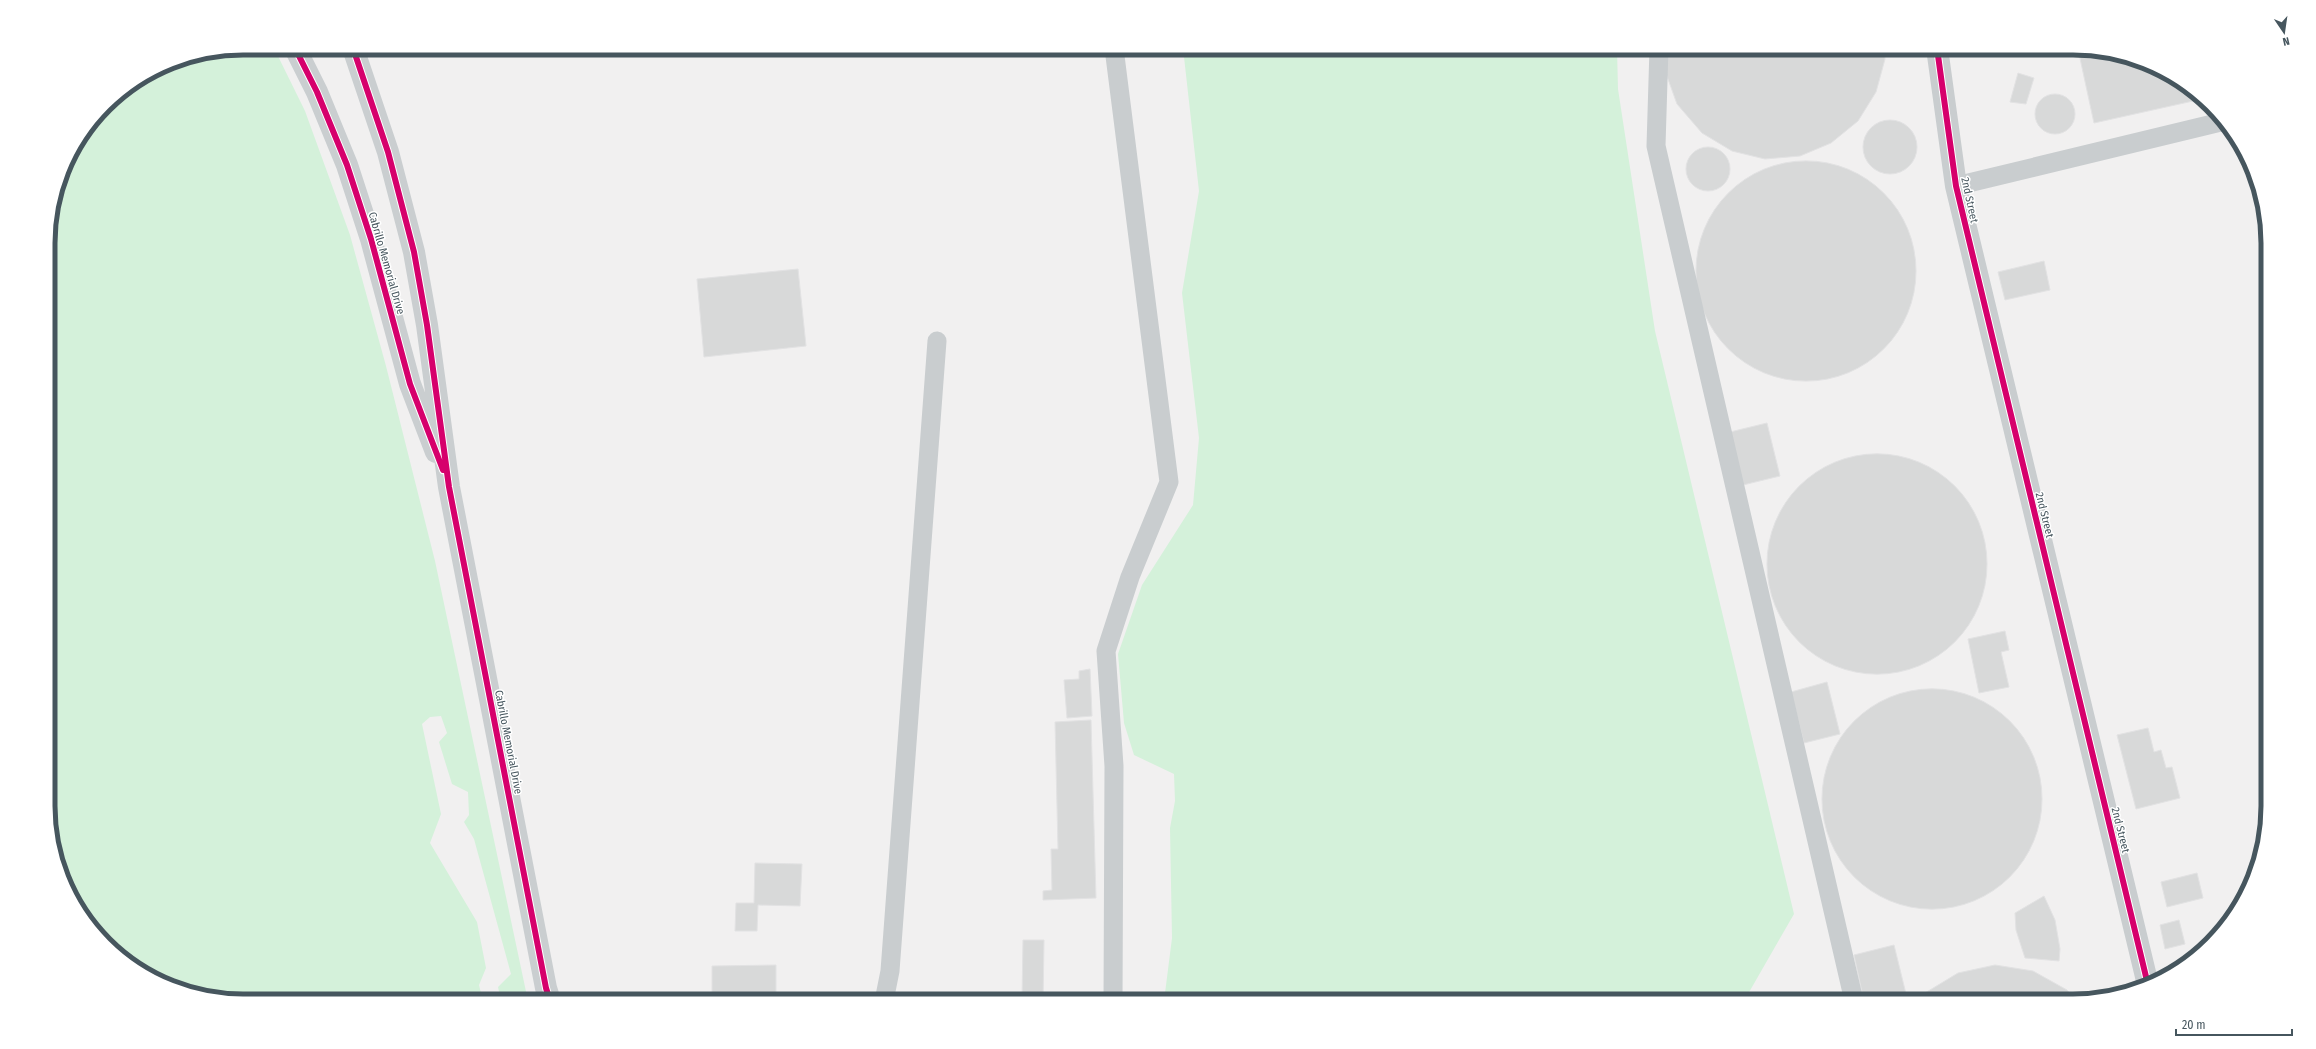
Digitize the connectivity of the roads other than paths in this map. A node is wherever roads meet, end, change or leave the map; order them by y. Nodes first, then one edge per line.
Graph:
1 (298, 55) edge
2 (356, 55) edge
3 (1115, 55) edge
4 (1658, 55) edge
5 (1938, 55) edge
6 (2217, 123) edge
7 (1956, 186) junction
8 (937, 341) dead end
9 (449, 487) junction
10 (2147, 979) edge
11 (548, 994) edge
12 (885, 994) edge
13 (1113, 994) edge
14 (1852, 994) edge

1 - 9 main road, Cabrillo Memorial Drive
2 - 9 main road, Cabrillo Memorial Drive
3 - 13 lane
4 - 14 lane
5 - 7 street, 2nd Street
6 - 7 lane
7 - 10 street, 2nd Street
8 - 12 lane
9 - 11 main road, Cabrillo Memorial Drive

